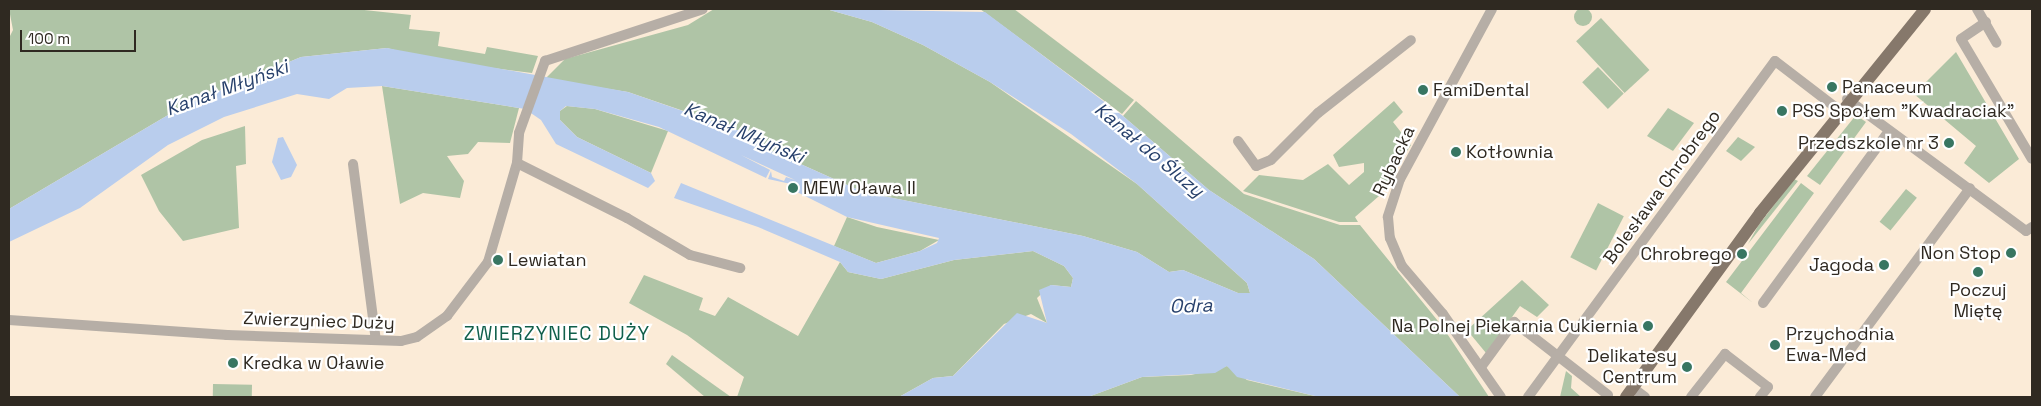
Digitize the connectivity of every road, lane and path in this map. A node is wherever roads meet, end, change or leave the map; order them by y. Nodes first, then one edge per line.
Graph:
1 (703, 9) edge
2 (1481, 9) edge
3 (1925, 9) edge
4 (1977, 9) edge
5 (1490, 13) edge
6 (1986, 22) junction
7 (1410, 40) dead end
8 (1997, 43) dead end
9 (1847, 99) junction
10 (1838, 110) junction
11 (1888, 132) junction
12 (1238, 142) dead end
13 (2032, 160) edge
14 (517, 163) junction
15 (354, 164) dead end
16 (1970, 188) junction
17 (2032, 227) edge
18 (740, 268) dead end
19 (1762, 303) dead end
20 (9, 320) edge
21 (376, 340) junction
22 (1559, 356) junction
23 (1480, 367) junction
24 (1630, 393) edge
25 (1608, 395) dead end
26 (1501, 397) edge
27 (1528, 397) edge
28 (1645, 397) edge
29 (1691, 397) edge
30 (1760, 397) edge
31 (1814, 397) edge

1 - 14 street, Zwierzyniec Duży
2 - 5 street
3 - 9 main road
4 - 6 street
5 - 23 street, Rybacka
6 - 8 street
6 - 13 street
7 - 12 street
9 - 10 main road
9 - 11 street
10 - 22 street, Bolesława Chrobrego
10 - 24 main road
11 - 16 street
11 - 19 street
14 - 18 street
14 - 21 street, Zwierzyniec Duży
15 - 21 street
16 - 17 street
16 - 31 street
20 - 21 street, Zwierzyniec Duży
22 - 23 street
22 - 25 street
22 - 27 street, Bolesława Chrobrego
23 - 26 street, Rybacka
24 - 28 street
29 - 30 street

